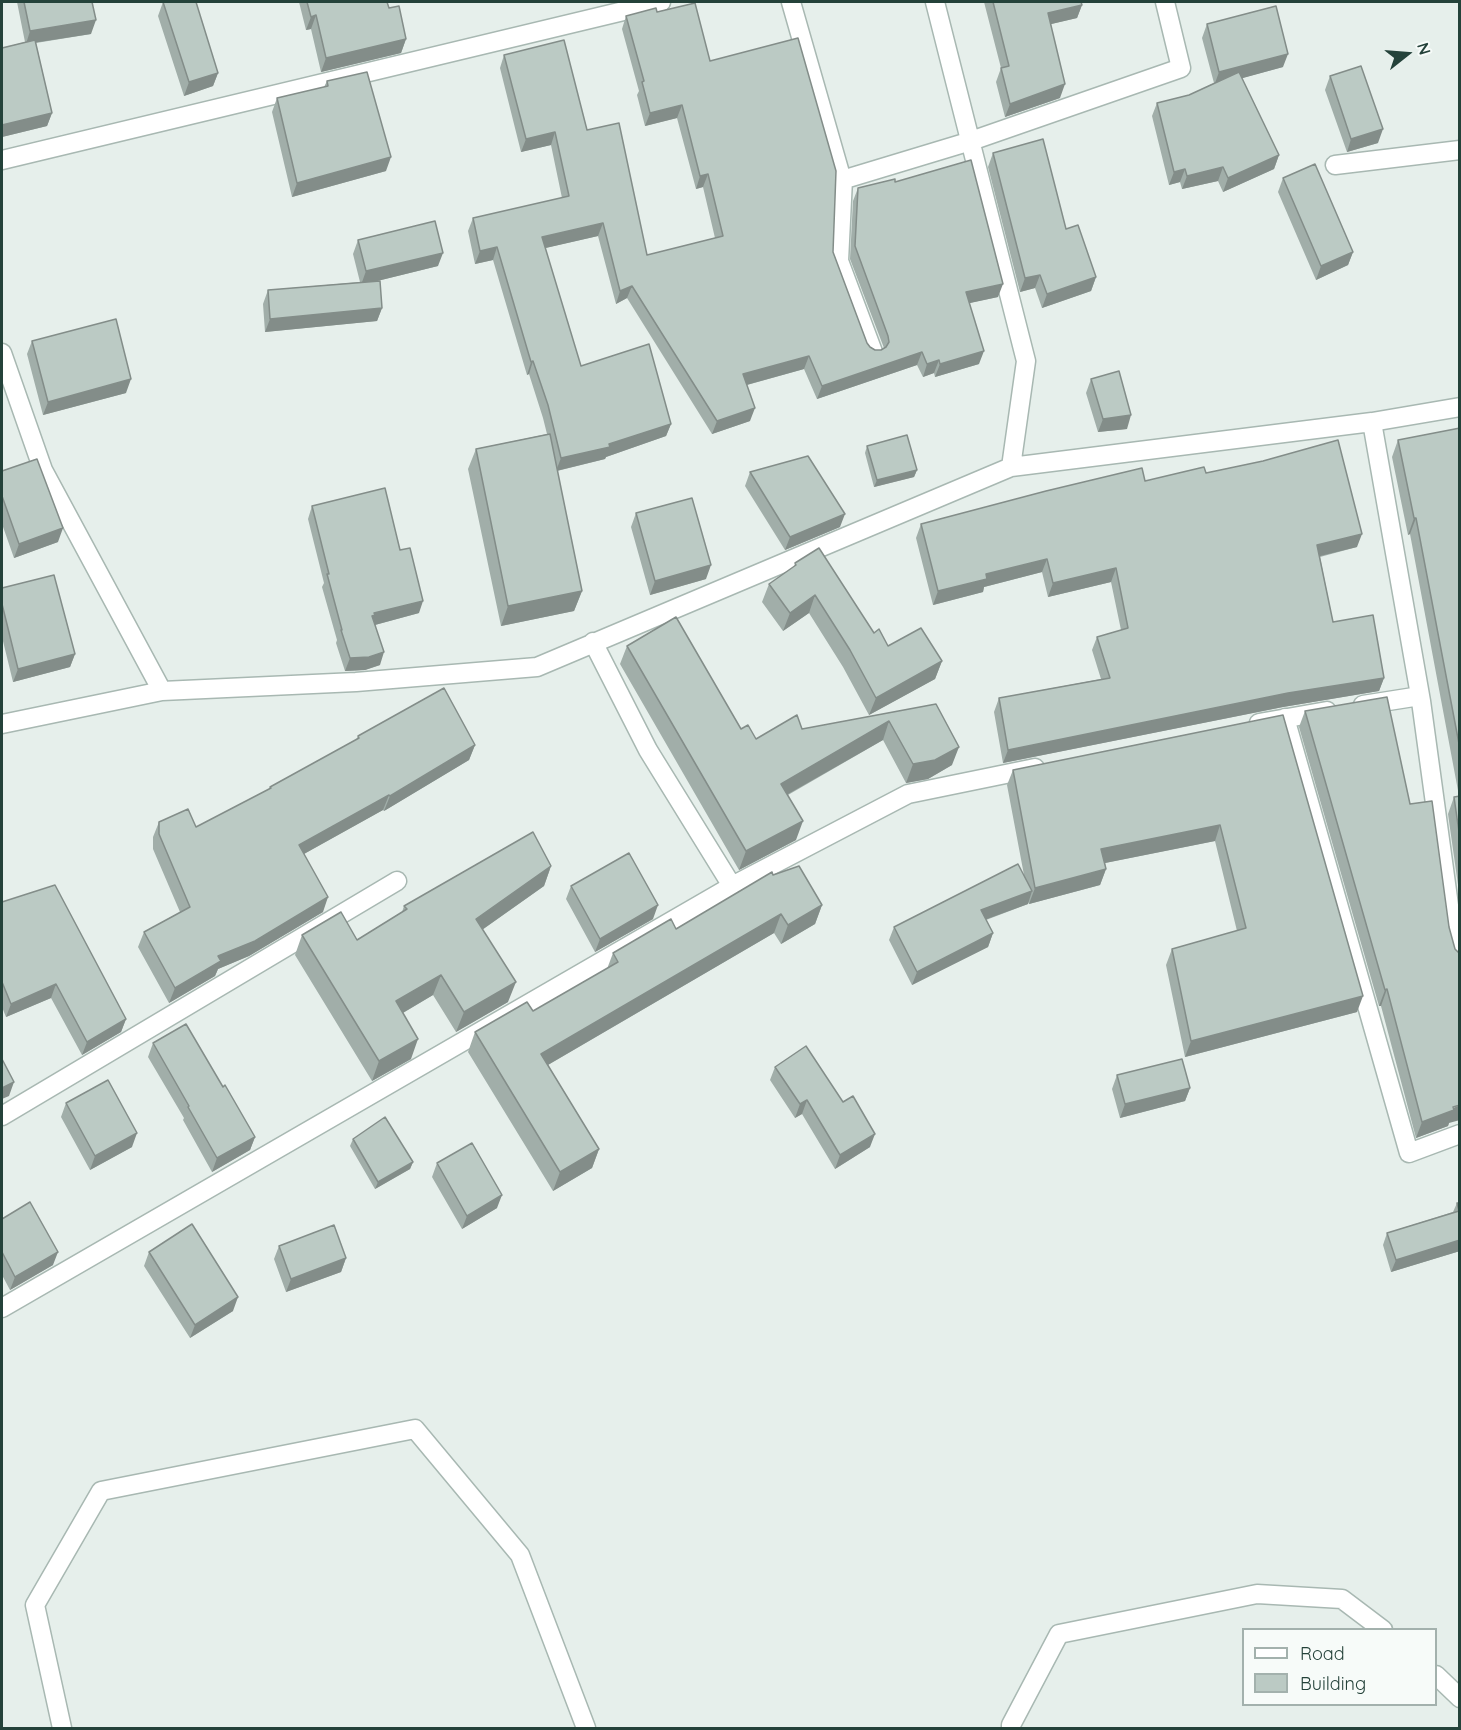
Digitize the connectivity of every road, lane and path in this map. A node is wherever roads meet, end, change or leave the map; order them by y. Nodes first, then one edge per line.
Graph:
1 (661, 2) edge
2 (791, 2) edge
3 (935, 2) edge
4 (1165, 2) edge
5 (971, 141) junction
6 (1460, 150) edge
7 (2, 160) edge
8 (1335, 165) dead end
9 (843, 179) junction
10 (873, 352) edge
11 (2, 353) edge
12 (1460, 407) edge
13 (1372, 422) junction
14 (1011, 467) junction
15 (592, 642) junction
16 (162, 691) junction
17 (1420, 696) junction
18 (1285, 718) junction
19 (2, 724) edge
20 (1239, 727) edge
21 (1056, 764) edge
22 (397, 881) dead end
23 (732, 886) junction
24 (1460, 962) edge
25 (2, 1116) edge
26 (1460, 1134) edge
27 (2, 1308) edge
28 (1382, 1628) edge
29 (1437, 1676) edge
30 (1460, 1698) edge
31 (62, 1728) edge
32 (586, 1728) edge
33 (1011, 1728) edge

1 - 7 street
2 - 9 street
3 - 5 street
4 - 5 street
5 - 9 street
5 - 14 street
6 - 8 street
9 - 10 street
11 - 16 street
12 - 13 street
13 - 14 street
13 - 17 street
14 - 15 street
15 - 16 street
15 - 23 street
16 - 19 street
17 - 18 street
17 - 24 street
18 - 20 street
18 - 26 street
21 - 23 street
22 - 25 street
23 - 27 street
28 - 33 street
29 - 30 street
31 - 32 street

